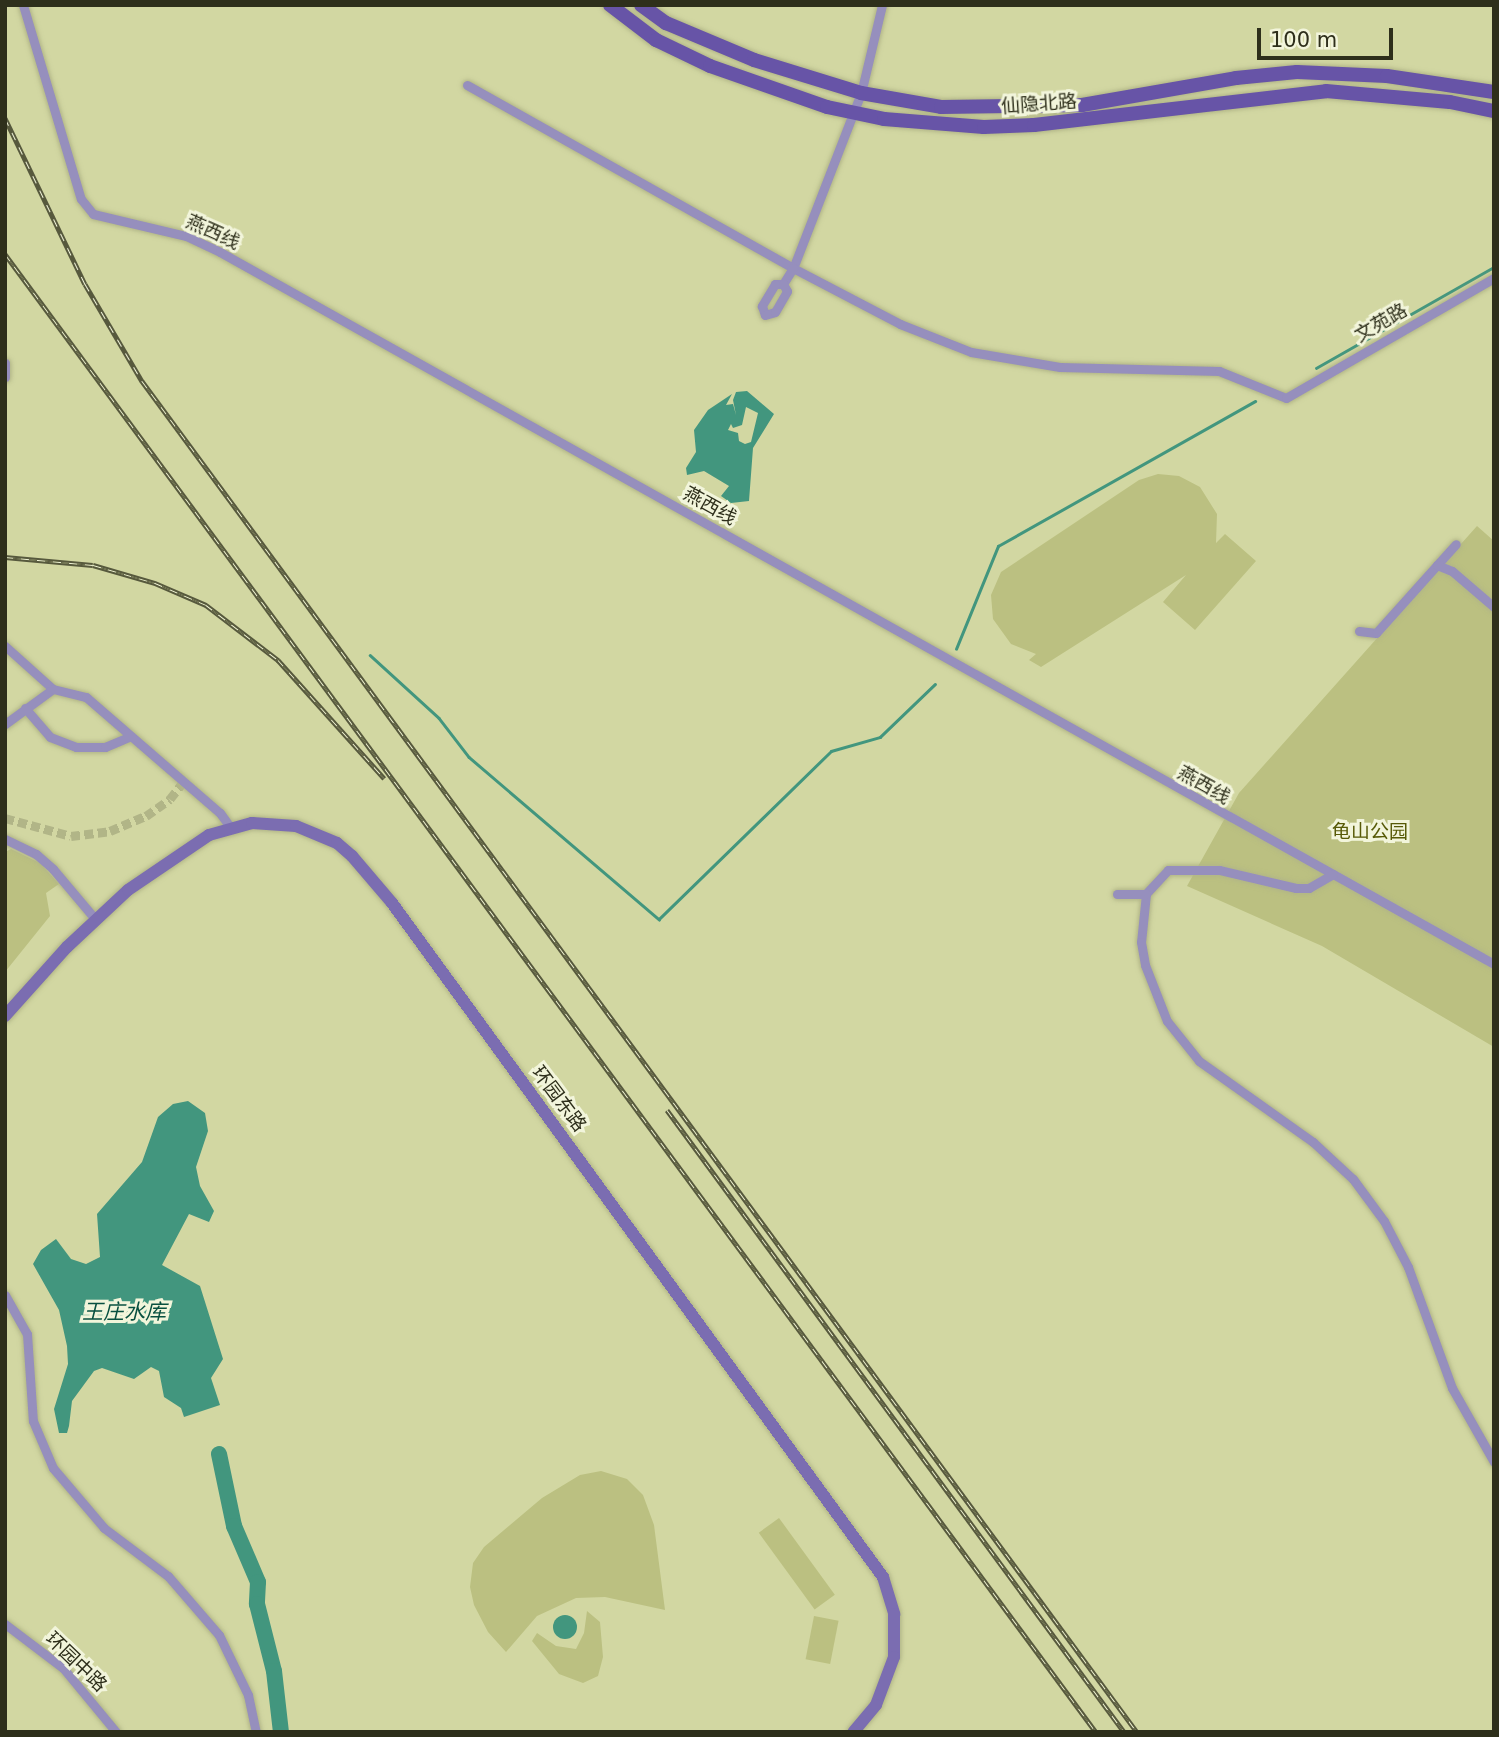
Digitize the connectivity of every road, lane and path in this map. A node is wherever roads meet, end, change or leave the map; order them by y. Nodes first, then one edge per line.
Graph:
1 (23, 5) edge
2 (610, 5) edge
3 (641, 5) edge
4 (882, 5) edge
5 (467, 85) dead end
6 (1494, 92) edge
7 (861, 93) junction
8 (1494, 111) edge
9 (854, 114) junction
10 (793, 268) junction
11 (1494, 278) edge
12 (783, 284) dead end
13 (5, 363) edge
14 (5, 377) edge
15 (1456, 544) dead end
16 (1437, 565) junction
17 (1494, 607) edge
18 (1359, 631) dead end
19 (5, 646) edge
20 (53, 689) junction
21 (25, 708) junction
22 (5, 724) edge
23 (131, 736) junction
24 (230, 827) junction
25 (5, 839) edge
26 (1333, 874) junction
27 (1116, 894) dead end
28 (1146, 894) junction
29 (96, 920) junction
30 (1494, 964) edge
31 (5, 1016) edge
32 (5, 1295) edge
33 (1494, 1462) edge
34 (5, 1624) edge
35 (117, 1732) edge
36 (256, 1732) edge
37 (853, 1732) edge

1 - 26 street, 燕西线
2 - 9 main road, 仙隐北路
3 - 7 main road, 仙隐北路
4 - 7 street
5 - 10 street
6 - 7 main road, 仙隐北路
7 - 9 street
8 - 9 main road, 仙隐北路
9 - 10 street
10 - 11 street, 文苑路
10 - 12 street
13 - 14 street
15 - 16 street
16 - 17 street
16 - 18 street
19 - 20 street
20 - 21 street
20 - 23 street
21 - 22 street
21 - 23 street
23 - 24 street
24 - 29 street, 环园东路
24 - 37 street, 环园东路
25 - 29 street
26 - 28 street
26 - 30 street, 燕西线
27 - 28 street
28 - 33 street
29 - 31 street, 环园东路
32 - 36 street
34 - 35 street, 环园中路

